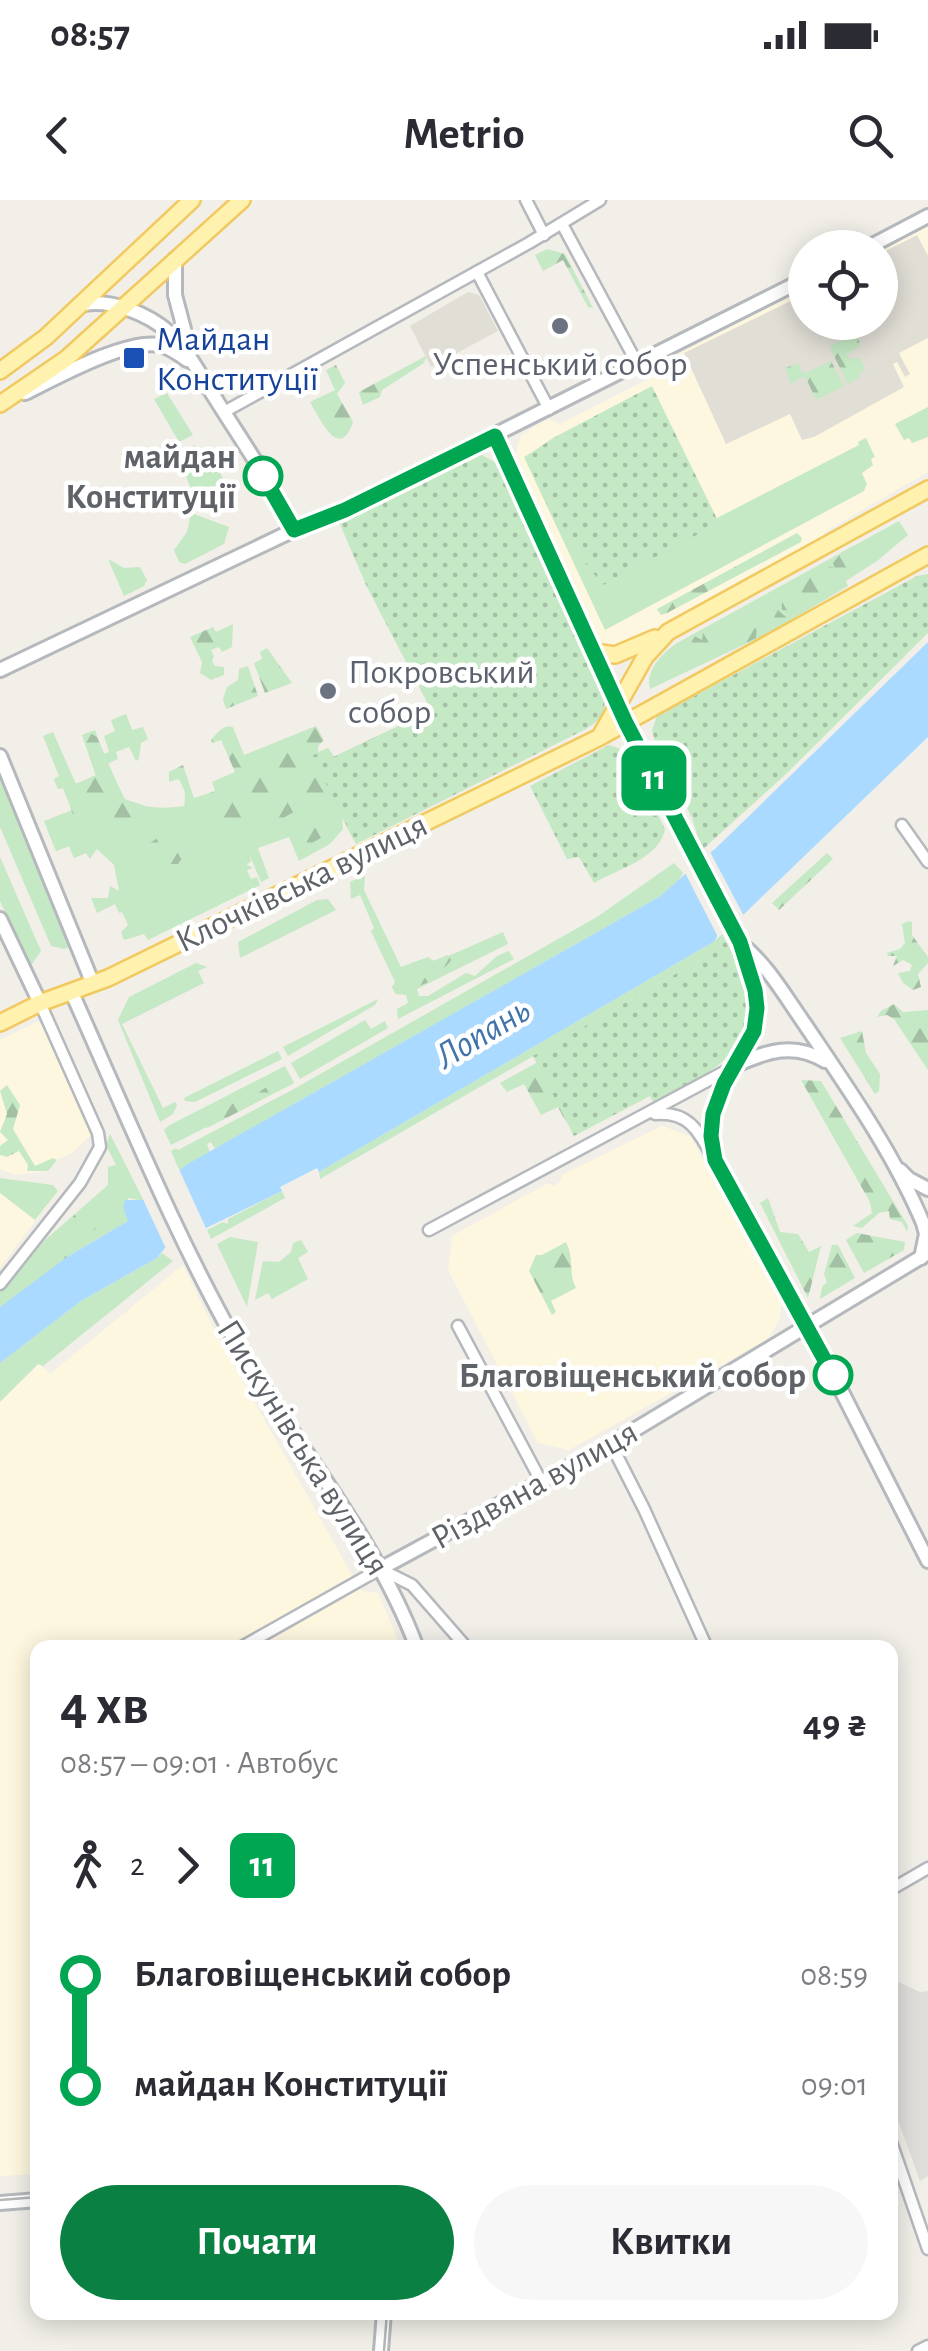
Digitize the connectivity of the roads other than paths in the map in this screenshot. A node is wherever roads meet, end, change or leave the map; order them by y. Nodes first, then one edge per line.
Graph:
1 (192, 200) edge
2 (242, 200) edge
3 (526, 200) edge
4 (600, 200) edge
5 (928, 216) edge
6 (562, 224) junction
7 (898, 232) edge
8 (544, 234) junction
9 (175, 260) junction
10 (477, 272) junction
11 (788, 288) edge
12 (79, 305) junction
13 (124, 308) junction
14 (193, 364) junction
15 (638, 364) junction
16 (0, 371) edge
17 (0, 405) edge
18 (548, 409) junction
19 (224, 412) junction
20 (495, 436) junction
21 (926, 495) edge
22 (294, 530) junction
23 (928, 556) edge
24 (668, 632) junction
25 (594, 652) junction
26 (0, 670) edge
27 (618, 706) junction
28 (626, 723) junction
29 (600, 736) junction
30 (0, 756) edge
31 (902, 824) dead end
32 (928, 862) edge
33 (0, 918) edge
34 (740, 942) junction
35 (94, 984) junction
36 (72, 994) junction
37 (40, 1004) junction
38 (0, 1024) edge
39 (832, 1064) junction
40 (735, 1066) junction
41 (644, 1116) junction
42 (715, 1160) junction
43 (892, 1160) junction
44 (928, 1189) edge
45 (429, 1230) dead end
46 (924, 1256) edge
47 (0, 1284) edge
48 (458, 1326) dead end
49 (807, 1326) junction
50 (610, 1444) junction
51 (542, 1483) junction
52 (928, 1561) edge
53 (380, 1569) junction
54 (254, 1640) edge
55 (414, 1640) edge
56 (460, 1640) edge
57 (703, 1640) edge
58 (928, 1868) edge
59 (898, 1885) edge
60 (898, 2164) edge
61 (898, 2178) edge
62 (906, 2188) junction
63 (30, 2201) edge
64 (0, 2204) edge
65 (928, 2249) edge
66 (383, 2320) edge
67 (928, 2346) edge
68 (381, 2351) edge
69 (918, 2351) edge

1 - 12 main road
2 - 9 main road
3 - 8 street
4 - 6 street
5 - 7 street
6 - 8 street
6 - 15 street
8 - 10 street
9 - 13 main road
9 - 14 street
10 - 18 street
10 - 19 street
11 - 15 street
12 - 13 street
12 - 16 main road
13 - 14 street
13 - 17 main road
14 - 17 street
14 - 19 street
15 - 18 street
18 - 20 street
19 - 22 street
20 - 22 street
20 - 25 street
21 - 24 main road
22 - 26 street
23 - 28 main road, Клочківська вулиця
24 - 25 main road
24 - 27 main road
25 - 27 street
27 - 28 street
27 - 29 main road
28 - 29 main road, Клочківська вулиця
28 - 34 street
29 - 35 main road, Клочківська вулиця
30 - 35 street
31 - 32 street
33 - 37 street
34 - 39 street
34 - 40 street
35 - 36 main road, Клочківська вулиця
36 - 37 main road, Клочківська вулиця
36 - 53 street, Пискунівська вулиця
37 - 38 main road, Клочківська вулиця
37 - 47 street
39 - 40 street
39 - 43 street
40 - 41 street
40 - 42 street
41 - 42 street
41 - 45 street
42 - 49 street
43 - 44 street
43 - 46 street
46 - 49 street, Різдвяна вулиця
48 - 51 street
49 - 50 street, Різдвяна вулиця
49 - 52 street
50 - 51 street, Різдвяна вулиця
50 - 57 street
51 - 53 street, Різдвяна вулиця
53 - 54 street, Різдвяна вулиця
53 - 55 street, Пискунівська вулиця
53 - 56 street
58 - 59 street
60 - 62 street
61 - 62 street
62 - 65 street
63 - 64 street
66 - 68 street
67 - 69 street

